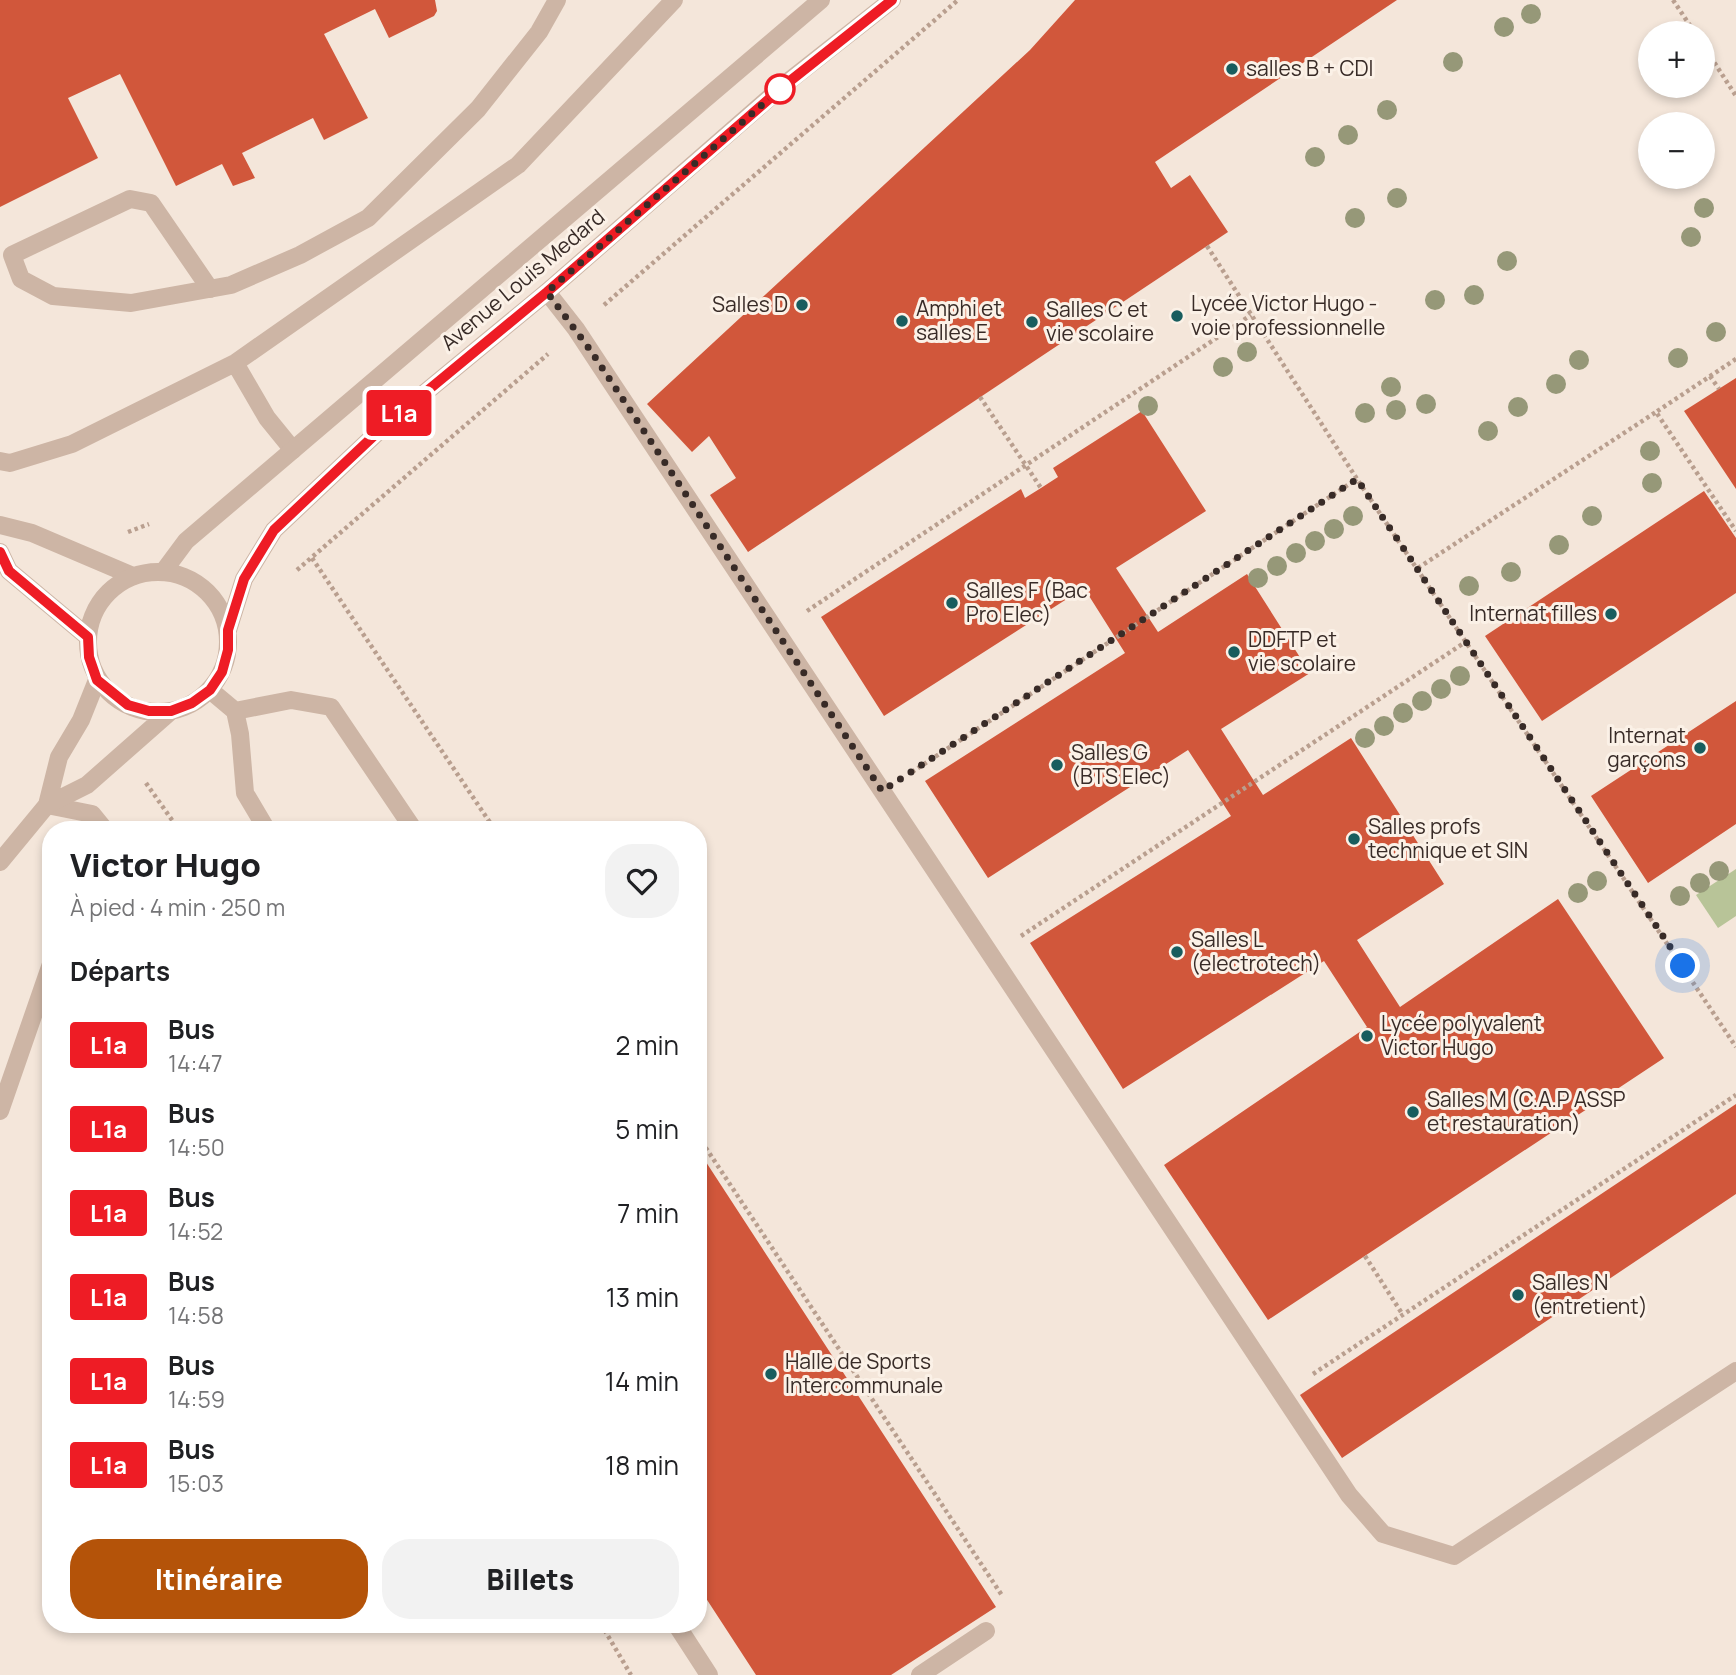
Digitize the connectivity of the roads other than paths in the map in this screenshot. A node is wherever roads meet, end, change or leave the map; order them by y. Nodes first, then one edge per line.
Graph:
1 (557, 0) edge
2 (674, 0) edge
3 (821, 0) edge
4 (892, 0) edge
5 (210, 289) junction
6 (547, 292) junction
7 (235, 363) junction
8 (293, 450) junction
9 (0, 461) edge
10 (0, 525) edge
11 (0, 552) edge
12 (163, 572) junction
13 (133, 576) junction
14 (228, 630) junction
15 (88, 637) junction
16 (97, 680) junction
17 (210, 690) junction
18 (171, 711) junction
19 (235, 711) junction
20 (47, 805) junction
21 (98, 821) edge
22 (262, 821) edge
23 (408, 821) edge
24 (0, 862) edge
25 (42, 990) edge
26 (0, 1111) edge
27 (1736, 1371) edge
28 (986, 1631) road end
29 (682, 1633) edge
30 (709, 1675) edge
31 (920, 1675) edge

1 - 5 street
2 - 7 street
3 - 8 street, Avenue Louis Medard
4 - 6 street, Avenue Louis Medard
5 - 5 street
6 - 14 street, Avenue Louis Medard
6 - 27 street
7 - 8 street
7 - 9 street
8 - 12 street, Avenue Louis Medard
10 - 13 street
11 - 15 street
12 - 13 street
12 - 14 street
13 - 15 street
14 - 17 street
15 - 16 street
16 - 18 street
16 - 20 street
17 - 18 street
17 - 19 street
18 - 20 street
19 - 22 street
19 - 23 street
20 - 21 street
20 - 24 street
25 - 26 street
28 - 31 street
29 - 30 street

